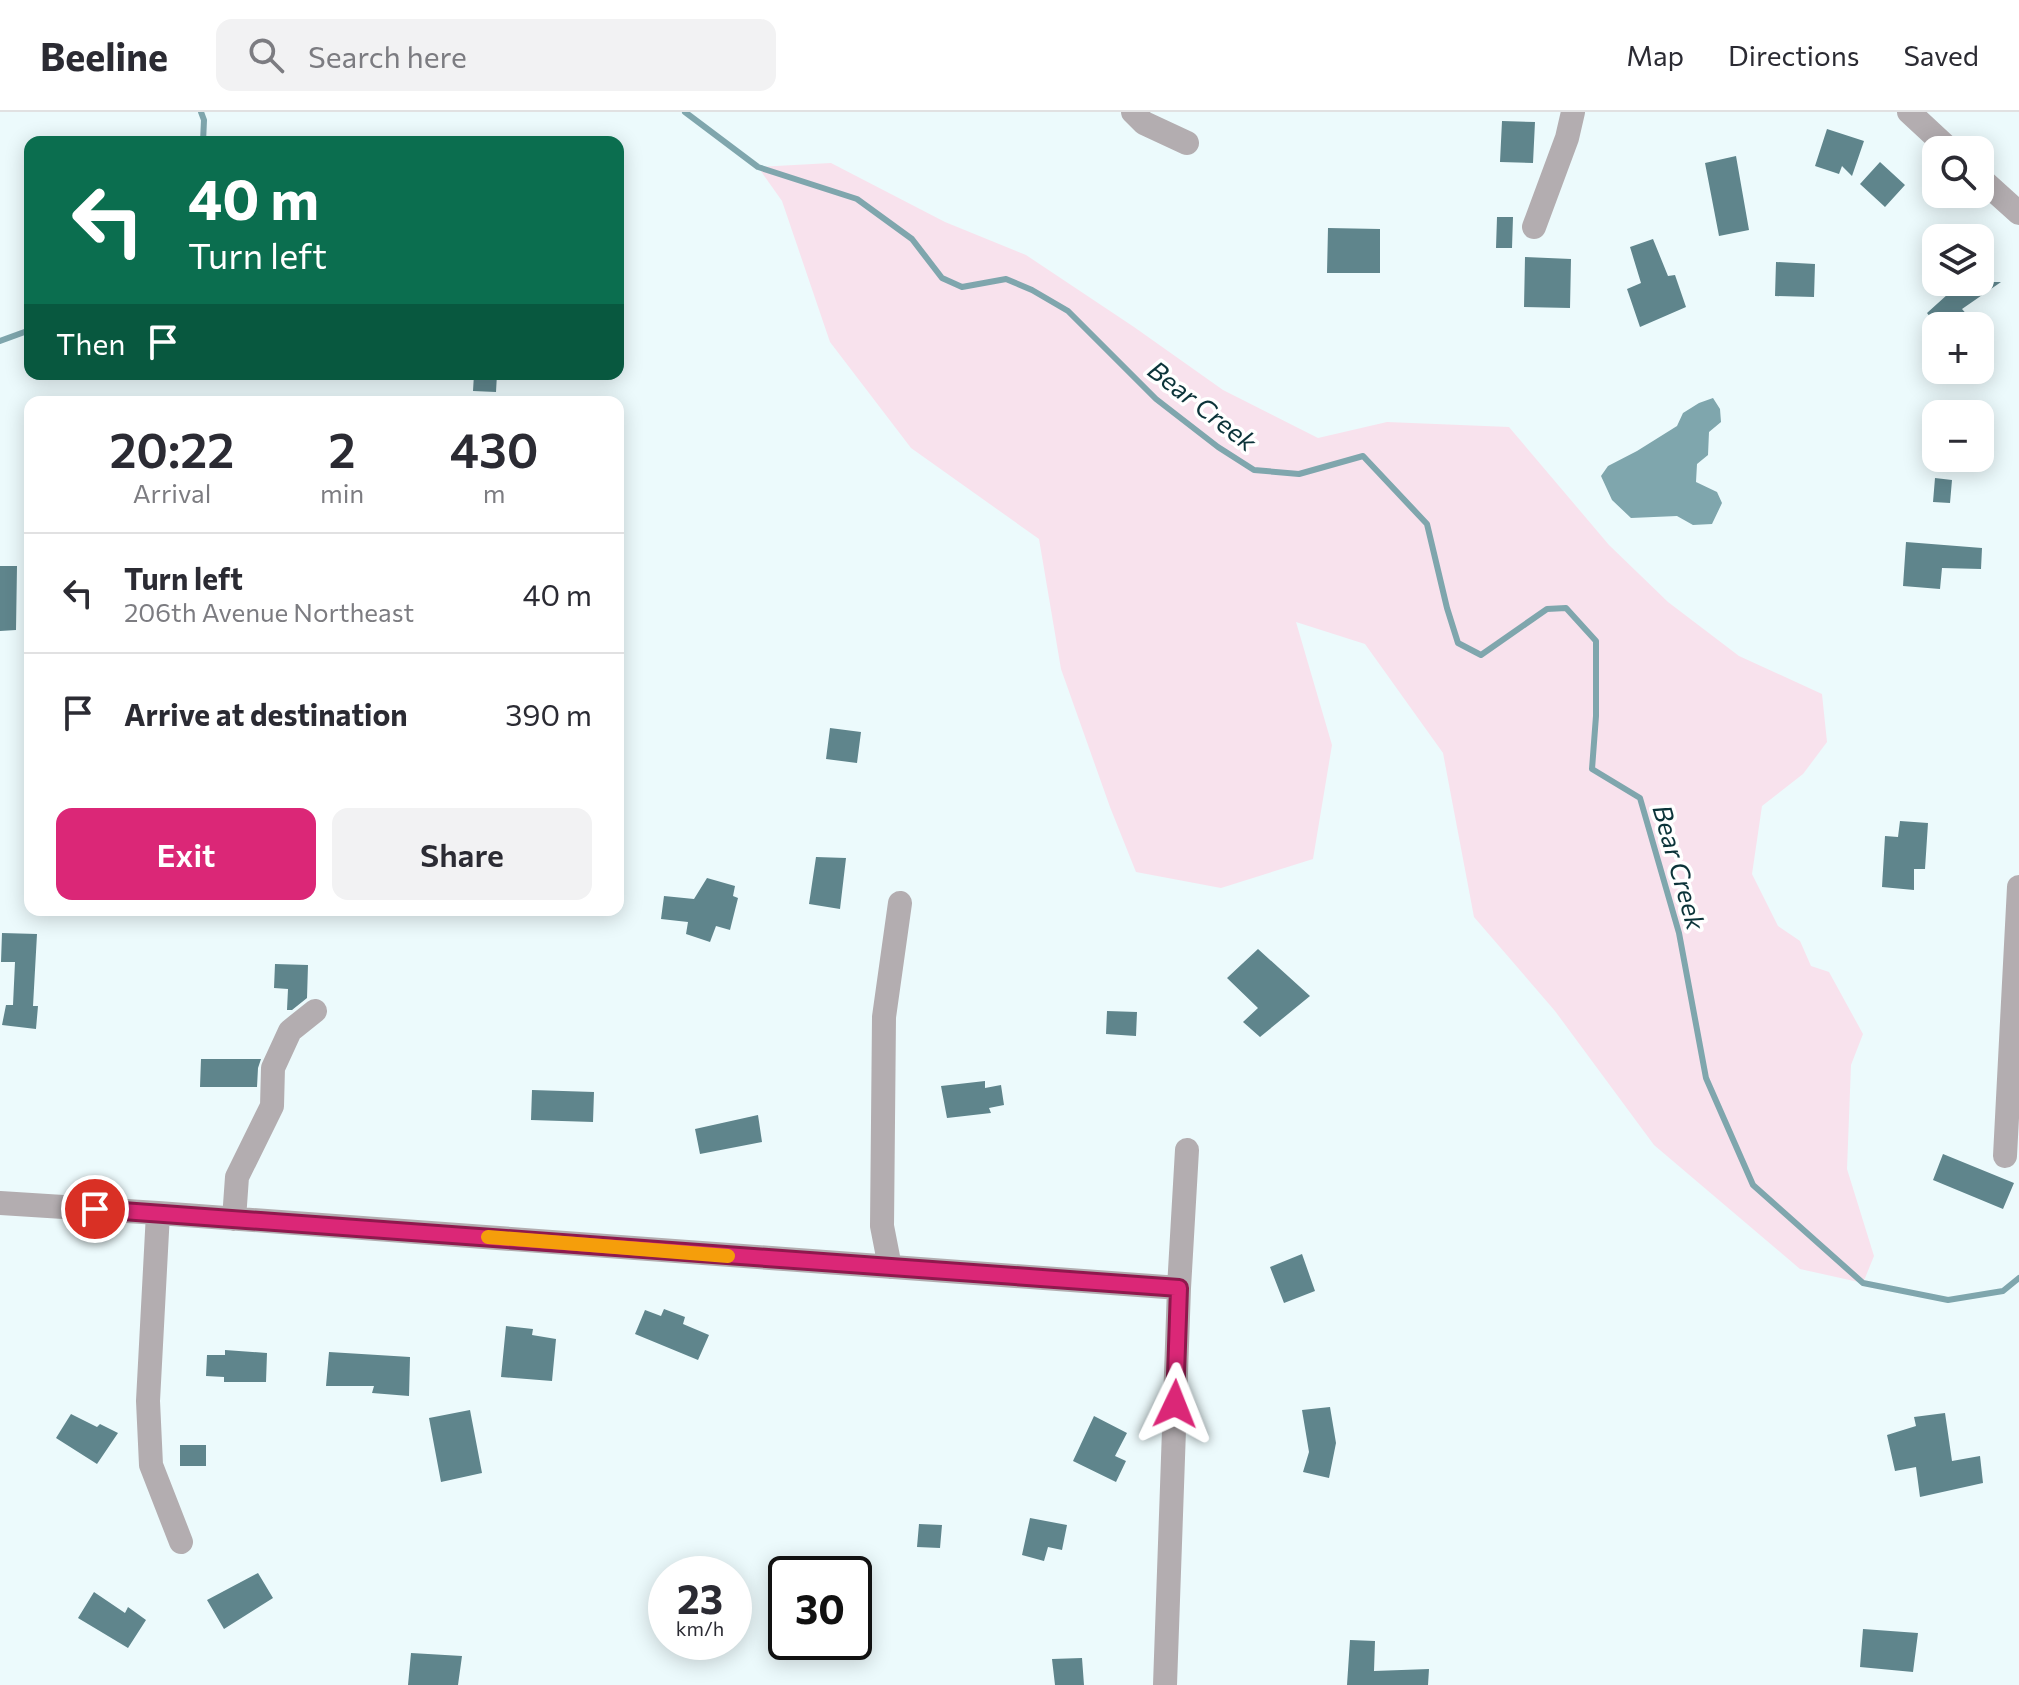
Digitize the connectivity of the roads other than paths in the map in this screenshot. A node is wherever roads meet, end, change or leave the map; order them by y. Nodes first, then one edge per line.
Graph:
1 (1133, 112) edge
2 (1573, 112) edge
3 (1909, 112) edge
4 (1935, 136) edge
5 (1187, 143) dead end
6 (1994, 191) edge
7 (2019, 213) edge
8 (1534, 227) dead end
9 (2019, 887) edge
10 (900, 903) dead end
11 (315, 1011) dead end
12 (1187, 1150) dead end
13 (2005, 1156) dead end
14 (0, 1203) edge
15 (158, 1213) junction
16 (234, 1219) junction
17 (890, 1267) junction
18 (1179, 1288) junction
19 (181, 1542) dead end
20 (1165, 1685) edge

1 - 5 street
2 - 8 street
3 - 4 street
6 - 7 street
9 - 13 street
10 - 17 street
11 - 16 street
12 - 18 street
14 - 15 street
15 - 16 street
15 - 19 street
16 - 17 street
17 - 18 street
18 - 20 street

